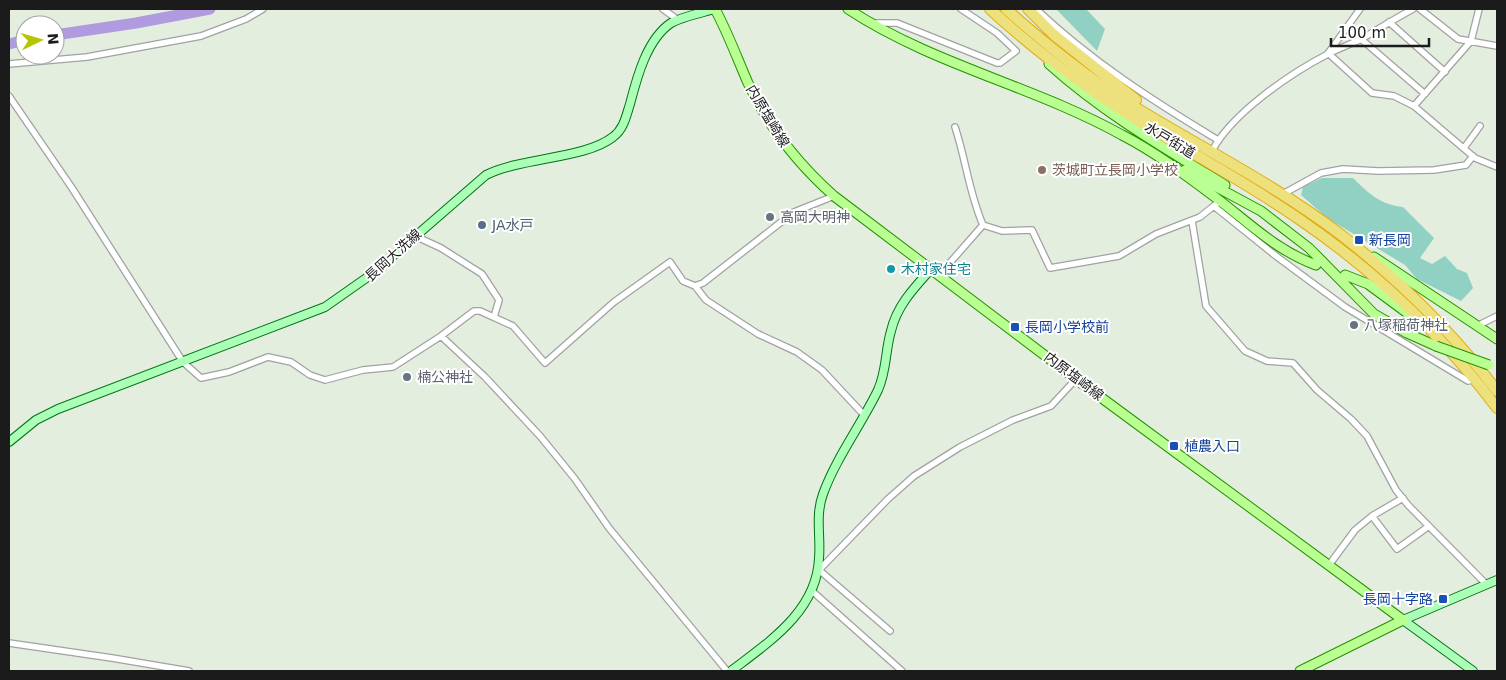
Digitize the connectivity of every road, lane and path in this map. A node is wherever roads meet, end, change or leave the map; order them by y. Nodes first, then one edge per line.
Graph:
1 (263, 9) edge
2 (663, 9) edge
3 (715, 9) edge
4 (848, 9) edge
5 (961, 9) edge
6 (990, 9) edge
7 (1006, 9) edge
8 (1028, 9) edge
9 (1036, 9) edge
10 (1360, 9) edge
11 (1413, 9) edge
12 (1420, 9) edge
13 (1479, 9) edge
14 (678, 20) junction
15 (1389, 22) junction
16 (870, 24) junction
17 (1011, 29) junction
18 (1361, 38) junction
19 (1471, 41) junction
20 (1497, 46) edge
21 (1328, 54) junction
22 (9, 64) edge
23 (1445, 72) junction
24 (1425, 94) junction
25 (9, 96) edge
26 (1414, 106) junction
27 (1167, 126) junction
28 (1480, 126) dead end
29 (955, 127) dead end
30 (1218, 140) junction
31 (1464, 148) junction
32 (1212, 151) junction
33 (1158, 156) junction
34 (1473, 156) junction
35 (1497, 168) edge
36 (1281, 195) junction
37 (834, 196) junction
38 (1249, 203) junction
39 (1217, 204) junction
40 (1192, 221) junction
41 (983, 225) junction
42 (1340, 235) junction
43 (415, 236) junction
44 (1316, 265) dead end
45 (932, 268) junction
46 (940, 274) junction
47 (1345, 275) dead end
48 (695, 286) junction
49 (1497, 316) edge
50 (494, 317) junction
51 (1477, 326) junction
52 (1430, 331) junction
53 (441, 336) junction
54 (1497, 339) edge
55 (182, 362) junction
56 (1493, 366) edge
57 (1076, 379) junction
58 (1474, 380) junction
59 (1497, 391) edge
60 (1497, 408) edge
61 (864, 415) junction
62 (9, 442) edge
63 (1403, 498) junction
64 (1372, 516) junction
65 (1428, 526) junction
66 (1330, 565) junction
67 (818, 570) junction
68 (1497, 580) edge
69 (1486, 584) junction
70 (812, 591) junction
71 (1403, 620) junction
72 (890, 631) dead end
73 (9, 644) edge
74 (189, 671) edge
75 (727, 671) edge
76 (731, 671) edge
77 (902, 671) edge
78 (1301, 671) edge
79 (1473, 671) edge

1 - 22 street
2 - 14 street
3 - 14 main road, 長岡大洗線
3 - 37 main road, 内原塩崎線
4 - 16 main road
5 - 16 street
6 - 17 highway, 水戸街道
7 - 27 highway
8 - 27 highway
9 - 30 street
10 - 21 street
11 - 15 street
12 - 19 street
13 - 19 street
14 - 43 main road, 長岡大洗線
15 - 18 street
15 - 23 street
16 - 33 main road
17 - 38 main road
17 - 52 highway, 水戸街道
18 - 21 street
18 - 24 street
19 - 20 street
19 - 23 street
21 - 26 street
21 - 30 street
23 - 24 street
24 - 26 street
25 - 55 street
26 - 31 street
27 - 32 highway, 水戸街道
28 - 31 street
29 - 41 street
30 - 32 street
31 - 34 street
32 - 36 highway, 水戸街道
33 - 38 main road
33 - 39 main road
34 - 35 street
34 - 36 street
36 - 42 highway, 水戸街道
37 - 45 main road, 内原塩崎線
37 - 48 street
38 - 56 main road, bridge
39 - 40 street
39 - 44 main road
39 - 58 street
40 - 41 street
40 - 63 street
41 - 46 street
42 - 51 main road
42 - 59 highway, 水戸街道
43 - 50 street
43 - 55 main road, 長岡大洗線
45 - 46 main road, 内原塩崎線
45 - 61 main road
46 - 57 main road, 内原塩崎線
47 - 52 main road
48 - 50 street
48 - 61 street
49 - 51 street
50 - 53 street
51 - 54 main road
52 - 58 highway, 水戸街道
53 - 55 street
53 - 75 street
55 - 62 main road, 長岡大洗線
57 - 66 main road, 内原塩崎線
57 - 67 street
58 - 60 highway, 水戸街道
61 - 67 main road
63 - 64 street
63 - 65 street
64 - 65 street
64 - 66 street
65 - 69 street
66 - 71 main road, 内原塩崎線
67 - 70 main road
67 - 72 street
68 - 69 main road
69 - 71 main road
70 - 76 main road
70 - 77 street
71 - 78 main road
71 - 79 main road
73 - 74 street

